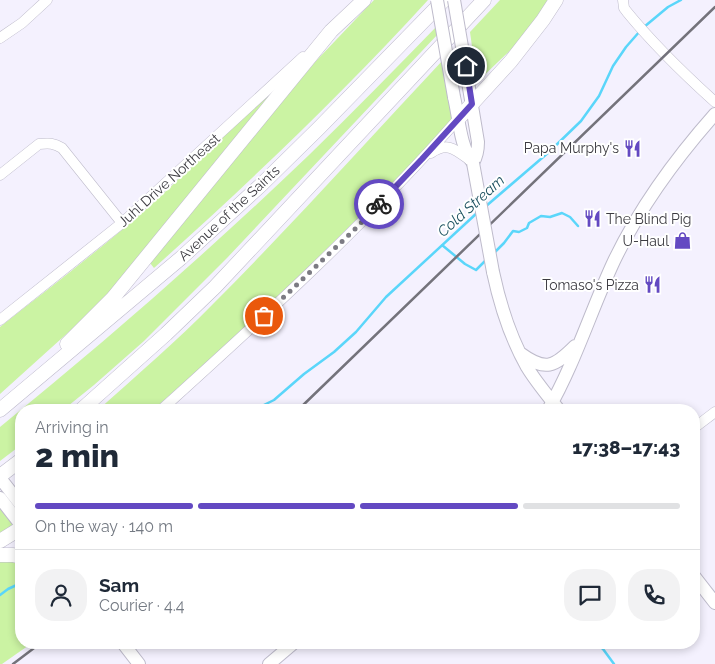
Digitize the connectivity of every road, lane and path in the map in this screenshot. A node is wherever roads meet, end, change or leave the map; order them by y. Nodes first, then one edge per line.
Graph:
1 (47, 0) edge
2 (364, 0) edge
3 (437, 0) edge
4 (444, 0) edge
5 (454, 0) edge
6 (484, 0) edge
7 (556, 0) edge
8 (623, 0) edge
9 (331, 31) junction
10 (0, 38) edge
11 (715, 102) edge
12 (472, 104) junction
13 (715, 114) edge
14 (459, 118) junction
15 (422, 159) junction
16 (473, 163) junction
17 (0, 175) edge
18 (122, 223) junction
19 (0, 320) edge
20 (581, 341) junction
21 (520, 353) junction
22 (16, 396) junction
23 (88, 404) edge
24 (168, 404) edge
25 (551, 404) edge
26 (554, 404) edge
27 (0, 410) edge
28 (715, 412) edge
29 (700, 423) edge
30 (15, 465) edge
31 (0, 477) edge
32 (0, 498) edge
33 (15, 498) edge
34 (15, 518) edge
35 (15, 530) edge
36 (0, 541) edge
37 (0, 556) edge
38 (15, 556) edge
39 (700, 584) edge
40 (715, 603) edge
41 (127, 649) edge
42 (287, 649) edge
43 (139, 664) edge
44 (269, 664) edge

1 - 10 street
2 - 9 highway
3 - 14 main road, bridge
4 - 22 highway, Avenue of the Saints
5 - 12 main road, bridge
6 - 23 highway
7 - 12 highway
8 - 11 street
9 - 18 street, Juhl Drive Northeast
9 - 22 highway
12 - 14 highway
12 - 16 main road
13 - 20 main road
14 - 15 street
14 - 16 main road
15 - 16 street
15 - 24 street
16 - 21 main road, bridge
17 - 18 street
18 - 19 street, Juhl Drive Northeast
20 - 21 main road
20 - 26 main road
21 - 25 main road
22 - 27 highway, Avenue of the Saints
28 - 29 street
30 - 31 highway
31 - 33 main road
32 - 34 main road
35 - 36 highway
37 - 38 highway
39 - 40 main road
41 - 43 main road
42 - 44 main road

